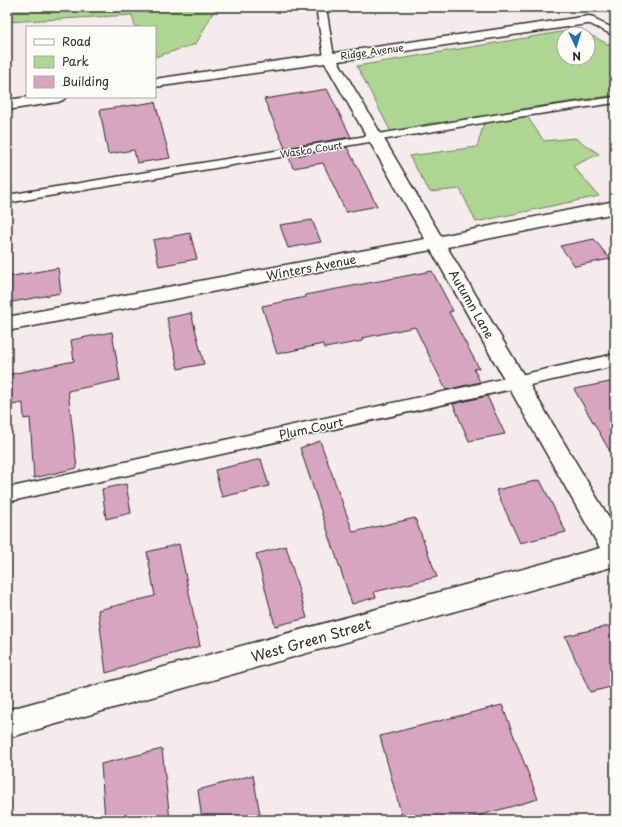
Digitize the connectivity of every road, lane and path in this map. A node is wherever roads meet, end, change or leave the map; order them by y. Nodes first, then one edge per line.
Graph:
1 (321, 7) edge
2 (589, 20) joint
3 (615, 33) edge
4 (330, 57) junction
5 (156, 83) edge
6 (51, 98) edge
7 (615, 100) edge
8 (7, 104) edge
9 (376, 138) junction
10 (7, 199) edge
11 (615, 207) edge
12 (436, 243) junction
13 (7, 324) edge
14 (615, 360) edge
15 (517, 382) junction
16 (7, 495) edge
17 (615, 551) edge
18 (615, 555) edge
19 (7, 724) edge

1 - 4 lane
2 - 3 lane
2 - 4 street, Ridge Avenue
4 - 5 street, Ridge Avenue
4 - 9 street, Autumn Lane
6 - 8 street
7 - 9 lane, Wasko Court
9 - 10 lane, Wasko Court
9 - 12 street, Autumn Lane
11 - 12 street, Winters Avenue
12 - 13 street, Winters Avenue
12 - 15 street, Autumn Lane
14 - 15 lane, Plum Court
15 - 16 lane, Plum Court
15 - 17 street, Autumn Lane
18 - 19 street, West Green Street

